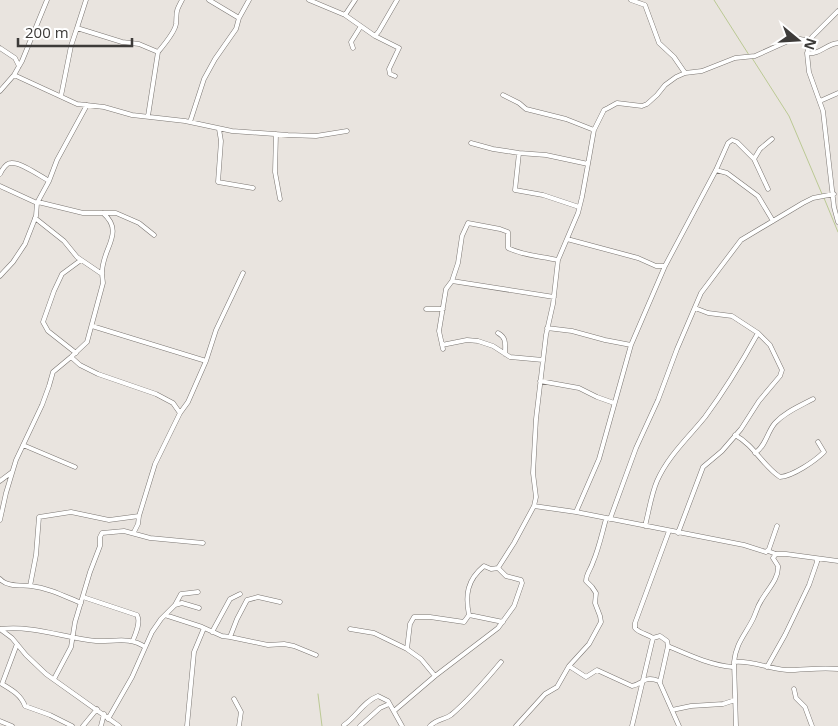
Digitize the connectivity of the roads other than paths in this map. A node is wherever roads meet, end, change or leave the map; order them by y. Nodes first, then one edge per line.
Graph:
1 (47, 0) edge
2 (86, 0) edge
3 (182, 0) edge
4 (209, 0) edge
5 (249, 0) edge
6 (309, 0) edge
7 (355, 0) edge
8 (397, 0) edge
9 (630, 0) edge
10 (838, 11) edge
11 (345, 15) junction
12 (239, 18) junction
13 (361, 26) junction
14 (78, 28) junction
15 (375, 36) junction
16 (810, 41) junction
17 (838, 43) edge
18 (0, 48) edge
19 (353, 48) dead end
20 (158, 52) junction
21 (807, 53) junction
22 (19, 66) junction
23 (685, 73) junction
24 (14, 75) junction
25 (394, 76) dead end
26 (0, 90) edge
27 (838, 93) edge
28 (503, 95) dead end
29 (61, 96) junction
30 (820, 101) junction
31 (87, 105) junction
32 (148, 116) junction
33 (190, 122) junction
34 (219, 129) junction
35 (594, 130) junction
36 (347, 131) dead end
37 (276, 134) junction
38 (772, 139) dead end
39 (471, 143) dead end
40 (519, 153) junction
41 (754, 158) junction
42 (588, 164) junction
43 (716, 170) junction
44 (0, 174) edge
45 (838, 174) edge
46 (832, 177) junction
47 (49, 181) junction
48 (0, 186) edge
49 (253, 188) dead end
50 (768, 189) dead end
51 (834, 194) junction
52 (280, 199) dead end
53 (37, 202) junction
54 (579, 207) junction
55 (836, 207) edge
56 (103, 213) junction
57 (35, 218) junction
58 (773, 221) junction
59 (838, 222) edge
60 (154, 235) dead end
61 (566, 239) junction
62 (81, 260) junction
63 (558, 260) junction
64 (665, 266) junction
65 (243, 273) dead end
66 (102, 274) junction
67 (0, 276) edge
68 (452, 281) junction
69 (554, 297) junction
70 (695, 308) junction
71 (426, 309) dead end
72 (443, 309) junction
73 (92, 326) junction
74 (546, 328) junction
75 (498, 333) dead end
76 (758, 333) junction
77 (631, 344) junction
78 (76, 353) junction
79 (505, 354) junction
80 (71, 357) junction
81 (543, 360) junction
82 (206, 361) junction
83 (540, 381) junction
84 (813, 398) dead end
85 (614, 403) junction
86 (180, 413) junction
87 (735, 435) junction
88 (818, 442) dead end
89 (23, 445) junction
90 (755, 452) junction
91 (75, 467) dead end
92 (12, 472) junction
93 (0, 481) edge
94 (534, 506) junction
95 (576, 512) junction
96 (139, 516) junction
97 (608, 519) junction
98 (0, 520) edge
99 (645, 526) junction
100 (777, 526) dead end
101 (670, 531) junction
102 (134, 532) junction
103 (678, 533) junction
104 (203, 543) dead end
105 (768, 551) junction
106 (776, 554) junction
107 (817, 559) junction
108 (838, 561) edge
109 (498, 568) junction
110 (0, 579) edge
111 (30, 586) junction
112 (198, 592) dead end
113 (240, 594) dead end
114 (83, 597) junction
115 (280, 602) dead end
116 (81, 603) junction
117 (175, 605) junction
118 (199, 608) dead end
119 (165, 615) junction
120 (469, 615) junction
121 (503, 622) junction
122 (204, 628) junction
123 (0, 629) edge
124 (350, 629) dead end
125 (212, 632) junction
126 (72, 637) junction
127 (230, 637) junction
128 (653, 638) junction
129 (133, 640) junction
130 (17, 644) junction
131 (668, 646) junction
132 (145, 647) junction
133 (407, 649) junction
134 (316, 655) dead end
135 (501, 662) dead end
136 (734, 662) junction
137 (569, 666) junction
138 (733, 667) junction
139 (768, 667) junction
140 (838, 669) edge
141 (435, 676) junction
142 (54, 679) junction
143 (642, 680) junction
144 (660, 682) junction
145 (794, 688) dead end
146 (234, 698) dead end
147 (735, 700) junction
148 (389, 704) junction
149 (97, 710) junction
150 (672, 710) junction
151 (394, 711) junction
152 (104, 714) junction
153 (355, 715) junction
154 (108, 719) junction
155 (0, 721) edge
156 (344, 725) dead end
157 (360, 725) edge
158 (12, 726) edge
159 (72, 726) edge
160 (83, 726) edge
161 (101, 726) edge
162 (119, 726) edge
163 (188, 726) edge
164 (239, 726) edge
165 (402, 726) edge
166 (430, 726) edge
167 (516, 726) edge
168 (632, 726) edge
169 (678, 726) edge
170 (736, 726) edge
171 (812, 726) edge

1 - 22 street
2 - 14 street
3 - 20 street
4 - 12 street
5 - 12 street
6 - 11 street
7 - 11 street
8 - 15 street
9 - 23 street
10 - 16 street
11 - 13 street
12 - 33 street
13 - 15 street
13 - 19 street
14 - 20 street
14 - 29 street
15 - 25 street
16 - 21 street
16 - 23 street
17 - 21 street
18 - 22 street
20 - 32 street
21 - 30 street
22 - 24 street
23 - 35 street
24 - 26 street
24 - 29 street
27 - 30 street
28 - 35 street
29 - 31 street
30 - 46 street
31 - 32 street
31 - 47 street
32 - 33 street
33 - 34 street
34 - 37 street
34 - 49 street
35 - 42 street
36 - 37 street
37 - 52 street
38 - 41 street
39 - 40 street
40 - 42 street
40 - 54 street
41 - 43 street
41 - 50 street
42 - 54 street
43 - 58 street
43 - 64 street
44 - 47 street
45 - 46 street
46 - 51 street
47 - 53 street
48 - 53 street
51 - 55 street
51 - 58 street
53 - 56 street
53 - 57 street
54 - 61 street
55 - 59 street
56 - 60 street
56 - 66 street
57 - 62 street
57 - 67 street
58 - 70 street
61 - 63 street
61 - 64 street
62 - 66 street
62 - 78 street
63 - 68 street
63 - 69 street
64 - 77 street
65 - 82 street
66 - 73 street
68 - 69 street
68 - 72 street
69 - 74 street
70 - 76 street
70 - 97 street
71 - 72 street
72 - 79 street
73 - 78 street
73 - 82 street
74 - 77 street
74 - 81 street
75 - 79 street
76 - 87 street
76 - 99 street
77 - 85 street
78 - 80 street
79 - 81 street
80 - 86 street
80 - 89 street
81 - 83 street
82 - 86 street
83 - 85 street
83 - 94 street
84 - 90 street
85 - 95 street
86 - 96 street
87 - 90 street
87 - 103 street
88 - 90 street
89 - 91 street
89 - 92 street
92 - 93 street
92 - 98 street
94 - 95 street
94 - 109 street
95 - 97 street
96 - 102 street
96 - 111 street
97 - 99 street
97 - 137 street
99 - 101 street
100 - 105 street
101 - 103 street
101 - 128 street
102 - 104 street
102 - 114 street
103 - 105 street
105 - 106 street
106 - 107 street
106 - 136 street
107 - 108 street
107 - 139 street
109 - 120 street
109 - 121 street
110 - 111 street
111 - 116 street
112 - 117 street
113 - 125 street
114 - 116 street
114 - 129 street
115 - 127 street
116 - 126 street
117 - 118 street
117 - 119 street
119 - 122 street
119 - 132 street
120 - 121 street
120 - 133 street
121 - 141 street
122 - 125 street
122 - 163 street
123 - 126 street
123 - 130 street
124 - 133 street
125 - 127 street
126 - 129 street
126 - 142 street
127 - 134 street
128 - 131 street
128 - 143 street
129 - 132 street
130 - 142 street
130 - 159 street
131 - 138 street
131 - 144 street
132 - 154 street
133 - 141 street
135 - 166 street
136 - 138 street
136 - 139 street
137 - 143 street
137 - 167 street
138 - 147 street
139 - 140 street
141 - 151 street
142 - 149 street
143 - 144 street
143 - 168 street
144 - 150 street
145 - 171 street
146 - 164 street
147 - 150 street
147 - 170 street
148 - 151 street
148 - 153 street
148 - 157 street
149 - 152 street
149 - 160 street
150 - 169 street
151 - 165 street
152 - 154 street
152 - 161 street
153 - 156 street
153 - 157 street
154 - 162 street
155 - 158 street

